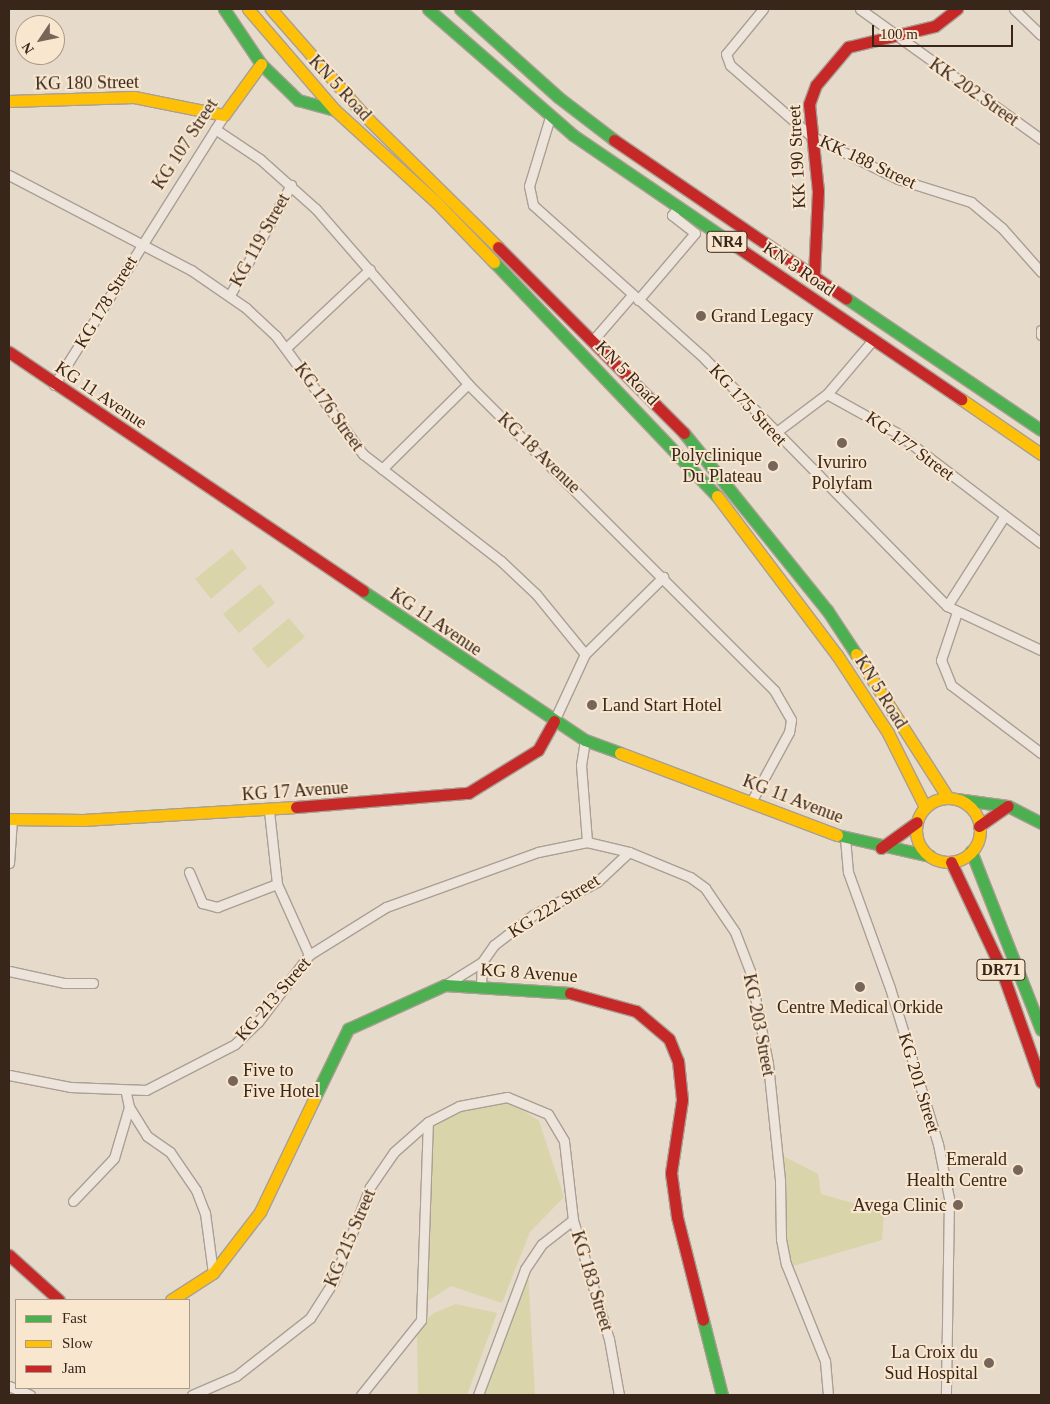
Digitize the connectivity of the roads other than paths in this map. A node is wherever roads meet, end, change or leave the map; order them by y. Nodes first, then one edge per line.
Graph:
1 (224, 9) edge
2 (248, 9) edge
3 (271, 9) edge
4 (428, 9) edge
5 (460, 9) edge
6 (763, 9) edge
7 (860, 9) edge
8 (957, 9) edge
9 (1014, 9) edge
10 (894, 35) junction
11 (1041, 35) edge
12 (260, 64) junction
13 (9, 101) edge
14 (562, 101) junction
15 (335, 110) junction
16 (224, 115) junction
17 (550, 117) junction
18 (215, 128) junction
19 (811, 136) junction
20 (1041, 139) edge
21 (9, 175) edge
22 (291, 185) junction
23 (678, 208) junction
24 (141, 244) junction
25 (370, 269) junction
26 (1041, 272) edge
27 (814, 276) junction
28 (230, 295) junction
29 (635, 297) junction
30 (1041, 331) edge
31 (1041, 335) edge
32 (594, 339) junction
33 (872, 340) junction
34 (286, 348) junction
35 (9, 352) edge
36 (468, 384) junction
37 (54, 385) junction
38 (827, 394) junction
39 (1041, 430) edge
40 (775, 434) junction
41 (1041, 454) edge
42 (382, 468) junction
43 (1004, 517) junction
44 (1041, 543) edge
45 (663, 577) junction
46 (947, 606) junction
47 (957, 612) junction
48 (1041, 650) edge
49 (584, 654) junction
50 (554, 721) junction
51 (585, 740) junction
52 (1041, 753) edge
53 (952, 798) junction
54 (751, 802) junction
55 (1008, 806) junction
56 (925, 807) junction
57 (269, 811) junction
58 (10, 819) edge
59 (917, 822) junction
60 (1041, 823) edge
61 (980, 826) junction
62 (845, 838) junction
63 (587, 842) junction
64 (881, 848) junction
65 (971, 851) junction
66 (629, 852) junction
67 (930, 856) junction
68 (951, 862) junction
69 (9, 863) edge
70 (189, 872) dead end
71 (276, 884) junction
72 (309, 955) junction
73 (482, 962) junction
74 (9, 971) edge
75 (93, 983) dead end
76 (445, 985) junction
77 (481, 988) junction
78 (1041, 1030) edge
79 (9, 1075) edge
80 (1041, 1082) edge
81 (126, 1093) junction
82 (128, 1107) junction
83 (428, 1122) junction
84 (74, 1201) dead end
85 (574, 1220) junction
86 (9, 1255) edge
87 (213, 1273) junction
88 (58, 1299) edge
89 (173, 1299) edge
90 (16, 1389) edge
91 (30, 1395) edge
92 (192, 1395) edge
93 (361, 1395) edge
94 (478, 1395) edge
95 (619, 1395) edge
96 (722, 1395) edge
97 (828, 1395) edge
98 (946, 1395) edge

1 - 12 main road
2 - 15 main road, KN 5 Road
3 - 32 main road, KN 5 Road
4 - 17 main road, KN 3 Road / NR4
5 - 14 main road, KN 3 Road / NR4
6 - 19 street, KK 188 Street
7 - 10 street, KK 202 Street
8 - 10 main road, KK 190 Street
9 - 11 street
10 - 19 main road, KK 190 Street
10 - 20 street, KK 202 Street
12 - 15 main road
12 - 16 main road, KG 107 Street
13 - 16 main road, KG 180 Street
14 - 17 main road
14 - 27 main road, KN 3 Road / NR4
15 - 56 main road, KN 5 Road
16 - 18 street, KG 107 Street
17 - 23 main road, KN 3 Road / NR4
17 - 29 street, KG 175 Street
18 - 22 street, KG 18 Avenue
18 - 24 street, KG 107 Street
19 - 26 street, KK 188 Street
19 - 27 main road, KK 190 Street
21 - 24 street, KG 176 Street
22 - 25 street, KG 18 Avenue
22 - 28 street, KG 119 Street
23 - 29 street
23 - 33 main road, KN 3 Road / NR4
24 - 28 street, KG 176 Street
24 - 37 street, KG 178 Street
25 - 34 street
25 - 36 street, KG 18 Avenue
27 - 39 main road, KN 3 Road / NR4
28 - 34 street, KG 176 Street
29 - 32 street
29 - 40 street, KG 175 Street
30 - 31 street
32 - 53 main road, KN 5 Road
33 - 38 street
33 - 41 main road, KN 3 Road / NR4
34 - 42 street, KG 176 Street
35 - 37 main road, KG 11 Avenue
36 - 42 street
36 - 45 street, KG 18 Avenue
37 - 50 main road, KG 11 Avenue
38 - 40 street
38 - 43 street, KG 177 Street
40 - 46 street, KG 175 Street
42 - 49 street, KG 176 Street
43 - 44 street, KG 177 Street
43 - 46 street
45 - 49 street
45 - 54 street, KG 18 Avenue
46 - 47 street, KG 175 Street
47 - 48 street, KG 175 Street
47 - 52 street
49 - 50 street
50 - 51 main road, KG 11 Avenue
50 - 57 main road, KG 17 Avenue
51 - 54 main road, KG 11 Avenue
51 - 63 street
53 - 55 main road
53 - 56 main road
53 - 61 main road
54 - 62 main road, KG 11 Avenue
55 - 60 main road
55 - 61 main road
56 - 59 main road
57 - 58 main road, KG 17 Avenue
57 - 71 street
58 - 69 street
59 - 64 main road
59 - 67 main road
61 - 65 main road
62 - 64 main road, KG 11 Avenue
62 - 98 street, KG 201 Street
63 - 66 street, KG 203 Street
63 - 72 street, KG 213 Street
64 - 67 main road, KG 11 Avenue
65 - 68 main road
65 - 78 main road, DR71
66 - 73 street, KG 222 Street
66 - 97 street, KG 203 Street
67 - 68 main road
68 - 80 main road, DR71
70 - 71 street
71 - 72 street
72 - 81 street, KG 213 Street
73 - 76 street, KG 222 Street
73 - 77 street
74 - 75 street
76 - 77 main road, KG 8 Avenue
76 - 87 main road, KG 8 Avenue
77 - 96 main road, KG 8 Avenue
79 - 81 street, KG 213 Street
81 - 82 street
82 - 84 street
82 - 87 street
83 - 85 street, KG 215 Street
83 - 92 street, KG 215 Street
83 - 93 street
85 - 94 street, KG 183 Street
85 - 95 street, KG 183 Street
86 - 88 main road
87 - 89 main road, KG 8 Avenue
90 - 91 street

